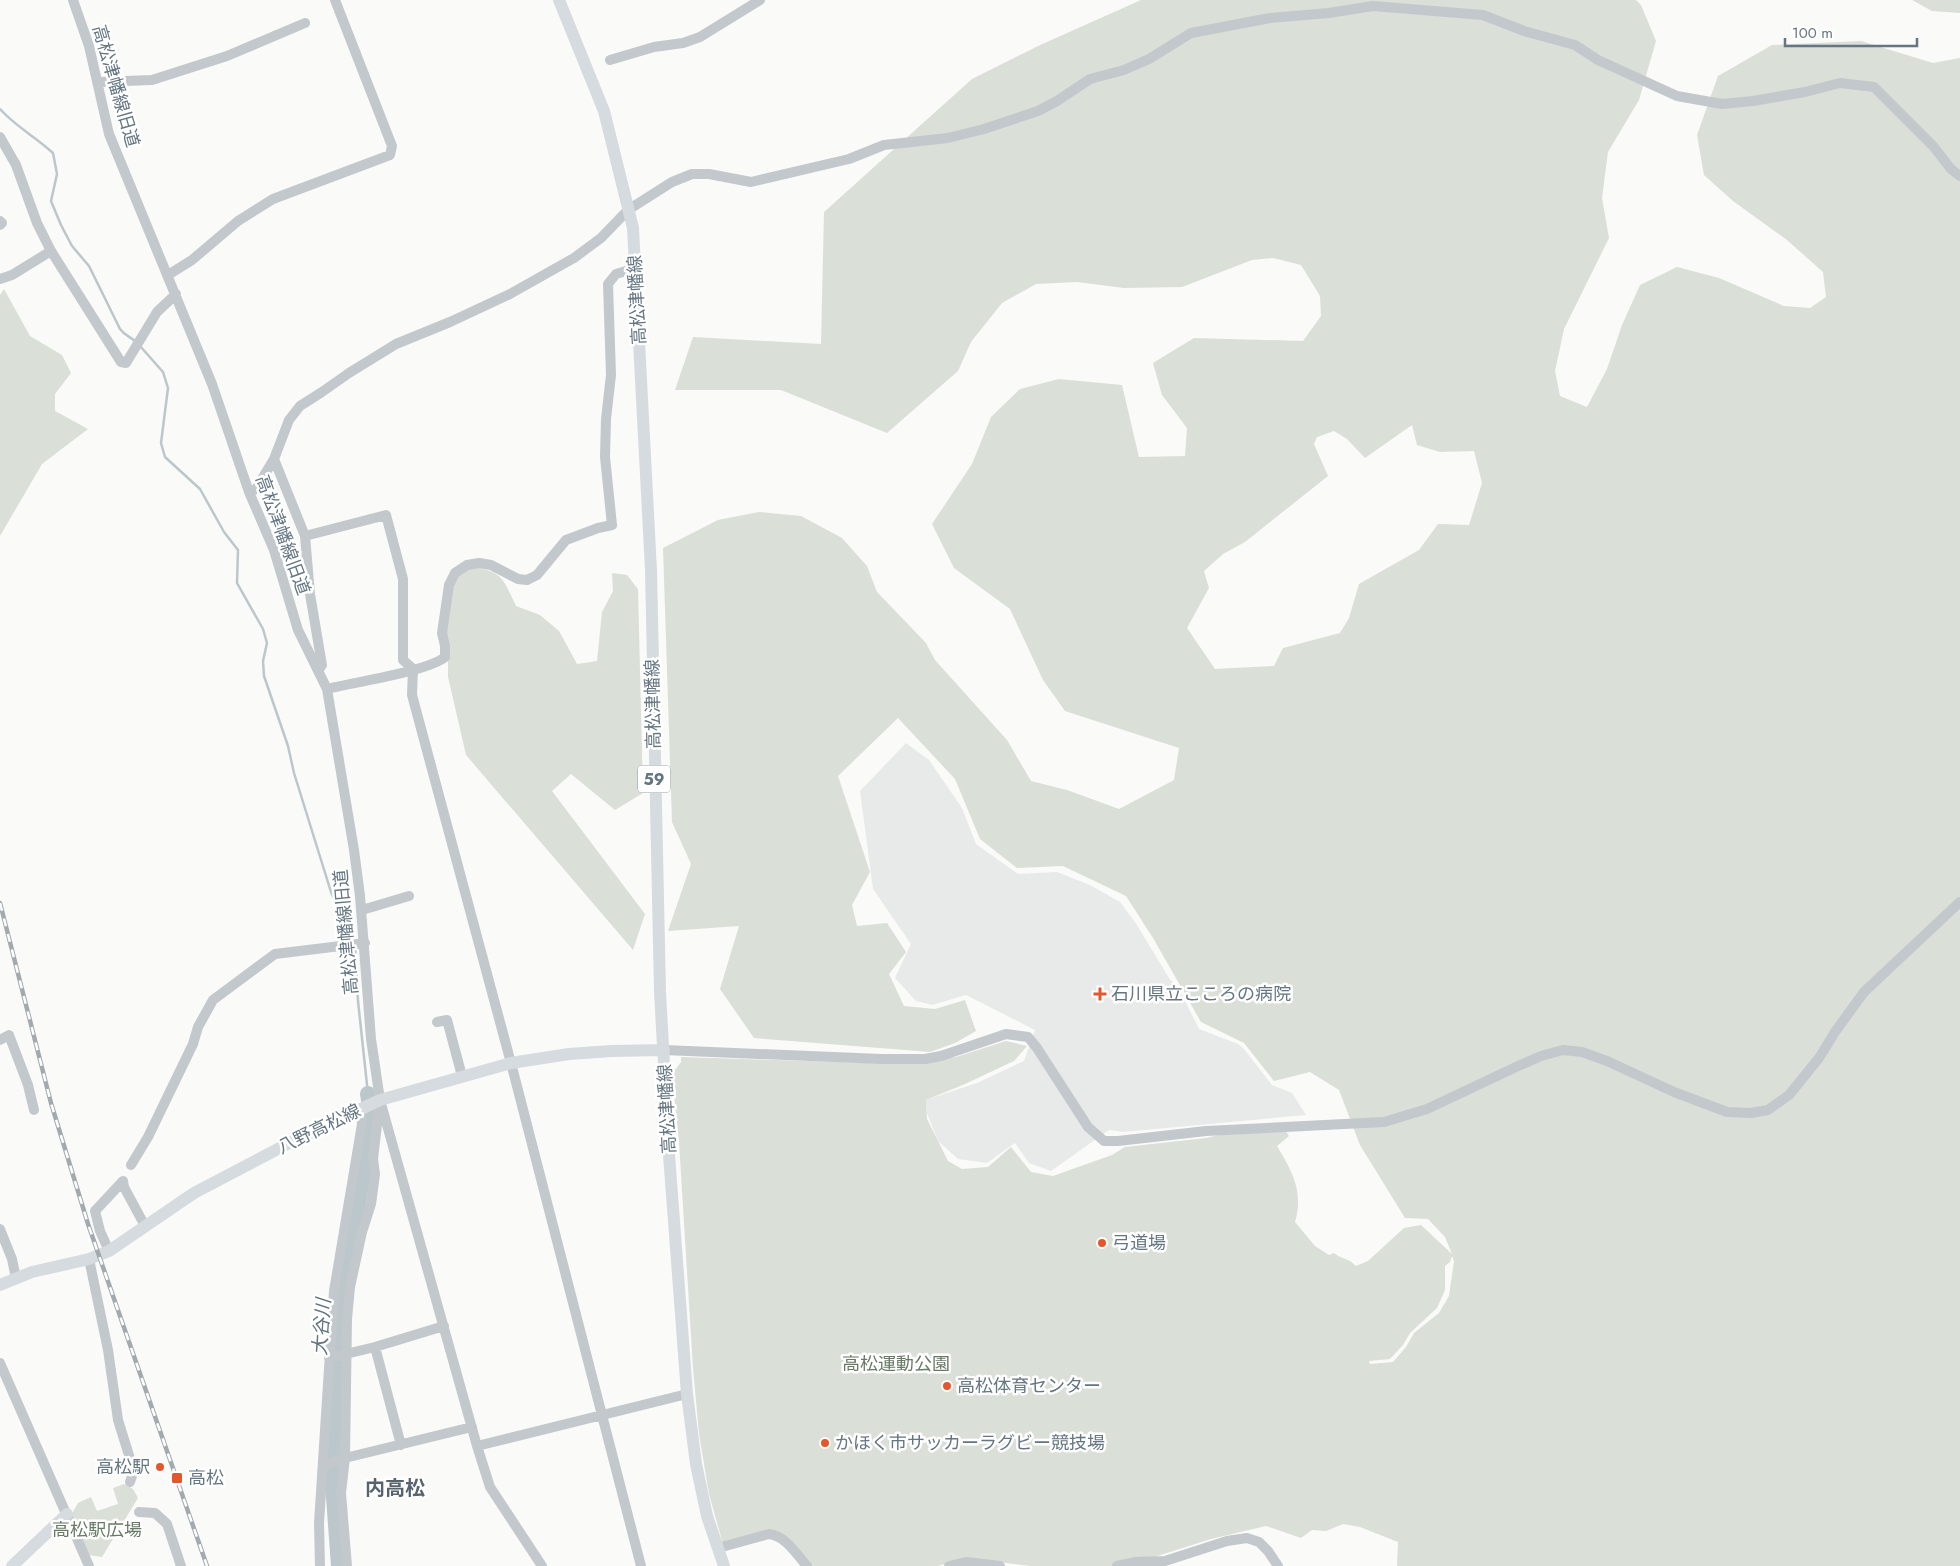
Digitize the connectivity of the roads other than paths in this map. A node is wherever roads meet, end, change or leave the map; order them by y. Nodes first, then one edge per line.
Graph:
1 (73, 0) edge
2 (335, 0) edge
3 (559, 0) edge
4 (760, 0) edge
5 (305, 23) dead end
6 (610, 60) dead end
7 (98, 82) junction
8 (0, 137) edge
9 (1960, 176) edge
10 (628, 210) junction
11 (51, 250) junction
12 (636, 268) junction
13 (168, 275) junction
14 (0, 279) edge
15 (176, 294) junction
16 (274, 459) junction
17 (249, 492) junction
18 (305, 536) junction
19 (413, 669) junction
20 (318, 671) junction
21 (327, 689) junction
22 (409, 896) dead end
23 (1960, 902) edge
24 (362, 910) junction
25 (362, 944) junction
26 (437, 1022) dead end
27 (0, 1040) edge
28 (664, 1050) junction
29 (511, 1063) junction
30 (462, 1076) junction
31 (370, 1104) junction
32 (34, 1110) dead end
33 (131, 1165) dead end
34 (145, 1226) junction
35 (0, 1229) edge
36 (109, 1251) junction
37 (89, 1259) junction
38 (16, 1278) junction
39 (0, 1284) edge
40 (444, 1326) junction
41 (375, 1347) junction
42 (345, 1354) junction
43 (331, 1357) junction
44 (0, 1363) edge
45 (687, 1394) junction
46 (602, 1416) junction
47 (472, 1427) junction
48 (401, 1445) junction
49 (477, 1446) junction
50 (343, 1459) junction
51 (326, 1464) junction
52 (130, 1482) dead end
53 (140, 1512) dead end
54 (67, 1514) junction
55 (718, 1548) junction
56 (12, 1566) edge
57 (89, 1566) edge
58 (182, 1566) edge
59 (320, 1566) edge
60 (347, 1566) edge
61 (542, 1566) edge
62 (641, 1566) edge
63 (724, 1566) edge
64 (807, 1566) edge
65 (949, 1566) edge
66 (1000, 1566) edge
67 (1117, 1566) edge
68 (1278, 1566) edge

1 - 7 street, 高松津幡線旧道
2 - 13 street
3 - 10 main road, 高松津幡線 / 59
4 - 6 street
5 - 7 street
7 - 13 street, 高松津幡線旧道
8 - 11 street
9 - 10 street
10 - 12 main road, 高松津幡線 / 59
10 - 16 street
11 - 14 street
11 - 15 street
12 - 19 street
12 - 28 main road, 高松津幡線 / 59
13 - 15 street, 高松津幡線旧道
15 - 17 street, 高松津幡線旧道
16 - 17 street
16 - 18 street
17 - 20 street, 高松津幡線旧道
18 - 19 street
18 - 20 street
19 - 21 street
19 - 29 street
20 - 21 street, 高松津幡線旧道
21 - 24 street, 高松津幡線旧道
22 - 24 street
23 - 28 street
24 - 25 street, 高松津幡線旧道
25 - 31 street, 高松津幡線旧道
25 - 33 street
26 - 30 street
27 - 32 street
28 - 29 main road, 八野高松線
28 - 45 main road, 高松津幡線 / 59
29 - 30 main road, 八野高松線
29 - 46 street
30 - 31 main road, 八野高松線
31 - 34 main road, 八野高松線
31 - 40 street
31 - 42 street
31 - 43 street
34 - 36 main road, 八野高松線
34 - 36 street
35 - 38 street
36 - 37 main road, 八野高松線
37 - 38 main road, 八野高松線
37 - 52 street
38 - 39 main road, 八野高松線
40 - 41 street
40 - 47 street
41 - 42 street
41 - 48 street
42 - 43 street
42 - 50 street
43 - 51 street
44 - 54 street
45 - 46 street
45 - 55 main road, 高松津幡線 / 59
46 - 49 street
46 - 62 street
47 - 48 street
47 - 49 street
48 - 50 street
49 - 61 street
50 - 51 street
50 - 60 street
51 - 59 street
53 - 58 street
54 - 56 main road
54 - 57 street
55 - 63 main road, 高松津幡線 / 59
55 - 64 street
65 - 66 street
67 - 68 street

